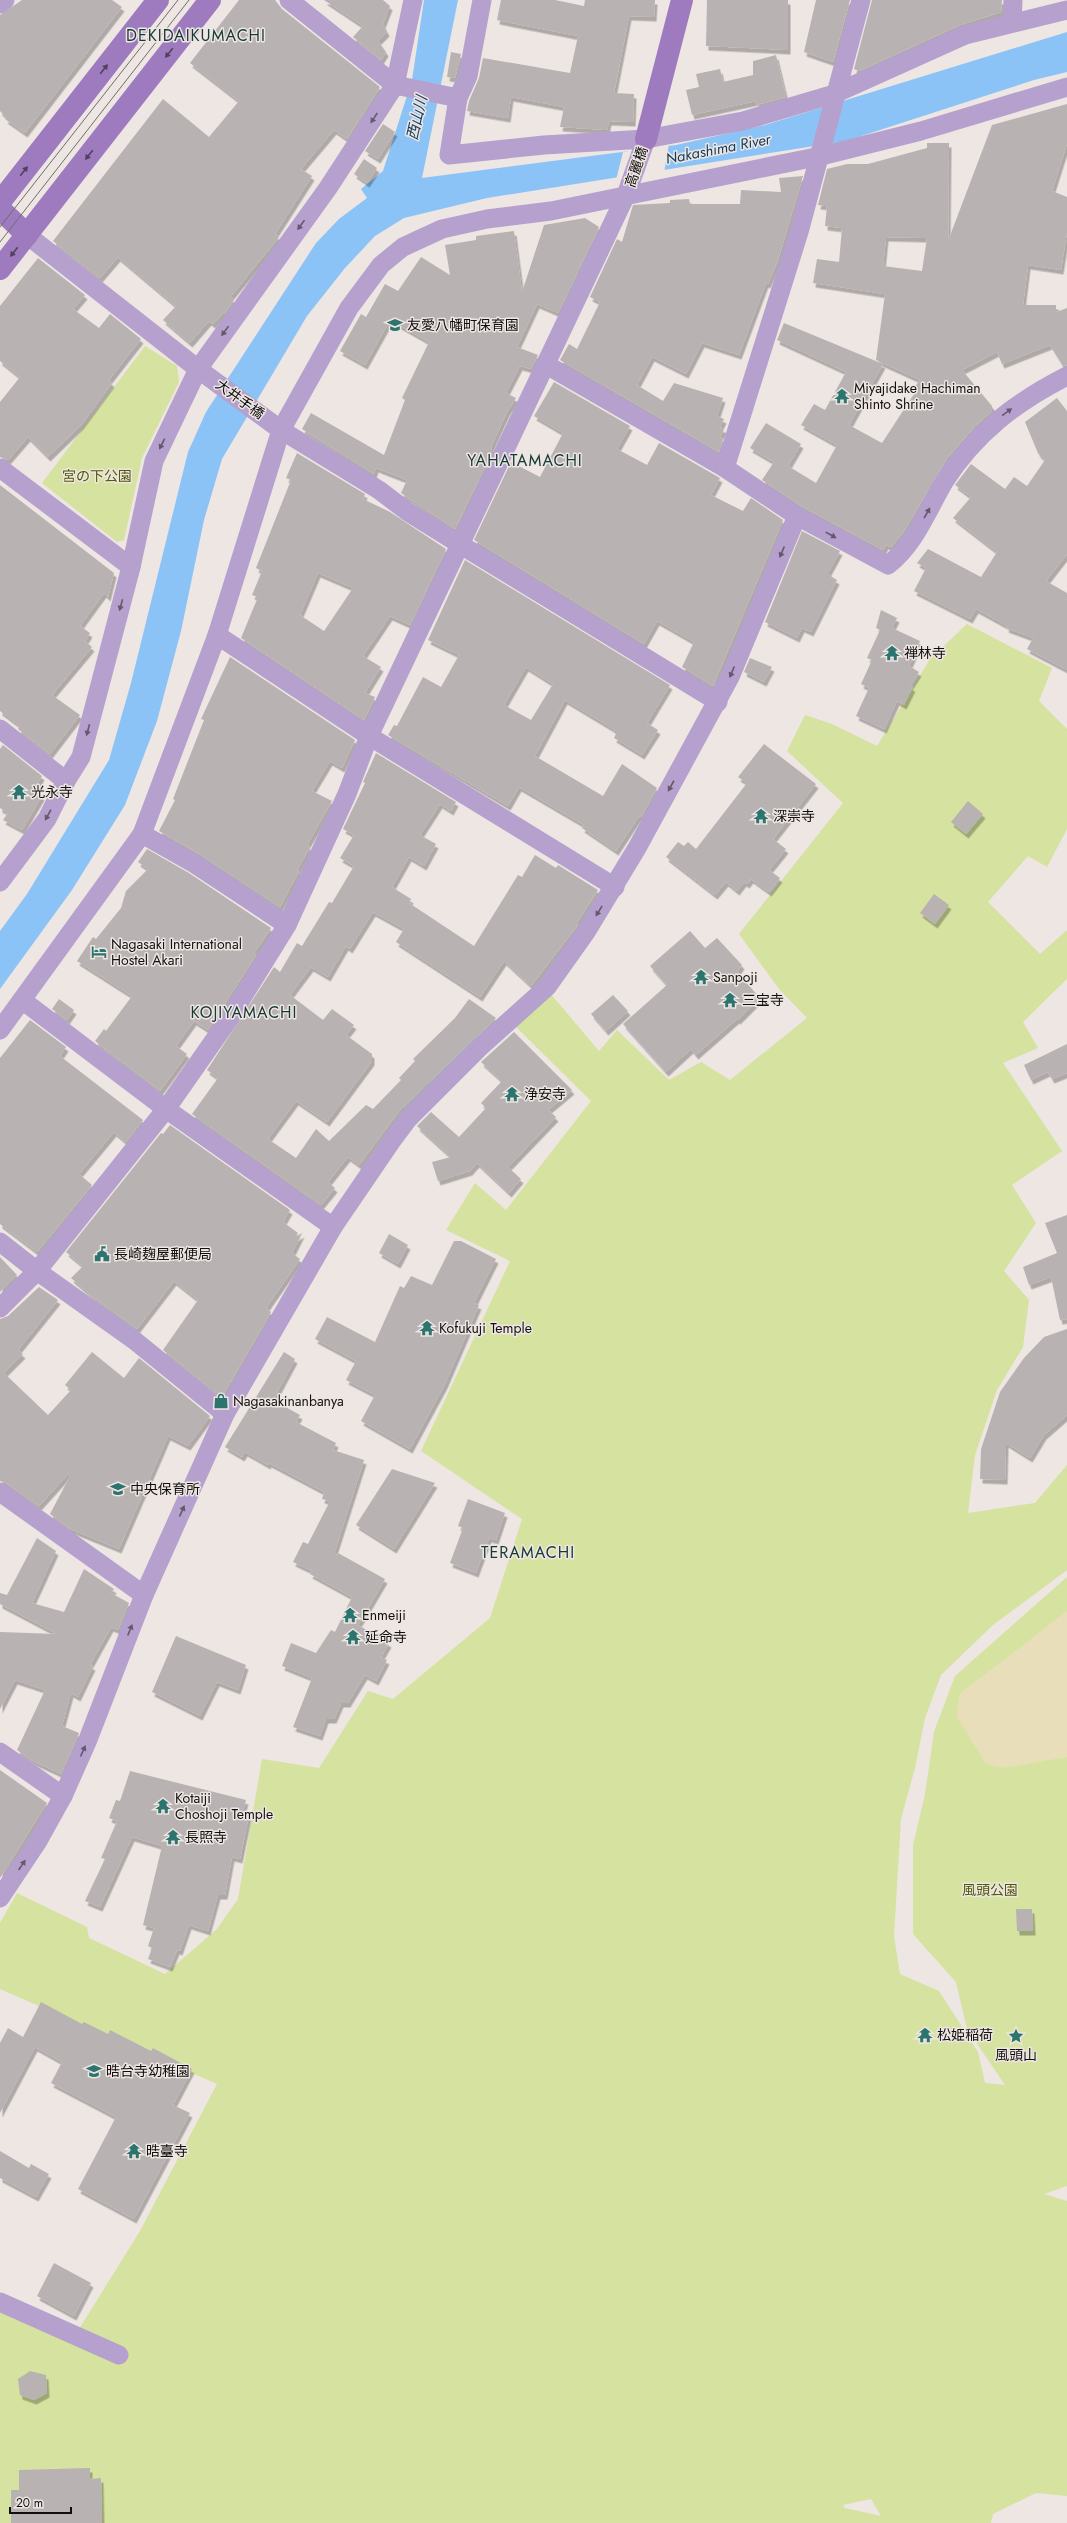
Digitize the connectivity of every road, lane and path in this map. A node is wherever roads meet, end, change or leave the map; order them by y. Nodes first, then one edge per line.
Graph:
1 (5, 0) edge
2 (158, 0) edge
3 (210, 0) edge
4 (289, 0) edge
5 (413, 0) edge
6 (482, 0) edge
7 (682, 0) edge
8 (861, 0) edge
9 (1013, 0) edge
10 (0, 4) edge
11 (1067, 10) edge
12 (1012, 23) junction
13 (395, 85) junction
14 (1067, 87) edge
15 (834, 94) junction
16 (458, 98) junction
17 (646, 139) junction
18 (821, 156) junction
19 (626, 195) junction
20 (0, 202) edge
21 (0, 209) edge
22 (27, 235) junction
23 (0, 269) edge
24 (545, 364) junction
25 (198, 369) junction
26 (1067, 376) edge
27 (281, 430) junction
28 (0, 468) edge
29 (725, 468) junction
30 (797, 516) junction
31 (461, 546) junction
32 (131, 567) junction
33 (217, 635) junction
34 (718, 702) junction
35 (0, 729) edge
36 (370, 736) junction
37 (66, 781) junction
38 (142, 834) junction
39 (0, 882) edge
40 (615, 887) junction
41 (287, 925) junction
42 (22, 1000) junction
43 (0, 1030) edge
44 (166, 1110) junction
45 (333, 1227) junction
46 (0, 1242) edge
47 (37, 1271) junction
48 (0, 1308) edge
49 (225, 1414) junction
50 (0, 1492) edge
51 (144, 1595) junction
52 (0, 1752) edge
53 (63, 1796) junction
54 (0, 1898) edge
55 (0, 2302) edge
56 (119, 2355) dead end

1 - 10 street
20 -> 2 street
3 -> 22 street
4 - 13 street
5 - 13 street
6 - 16 street
7 - 17 street
8 - 15 street
9 - 12 street
11 - 12 street
12 - 15 street
13 - 16 street
13 -> 25 street
14 - 18 street
15 - 17 street
15 - 18 street
16 - 17 street
17 - 19 street, 高麗橋
18 - 19 street
18 - 29 street
19 - 24 street, 高麗橋
19 - 27 street
21 - 22 street
22 -> 23 street
22 - 25 street, 大井手橋
24 - 29 street
24 - 31 street, 高麗橋
25 - 27 street, 大井手橋
25 -> 32 street
30 -> 26 street
27 - 31 street, 大井手橋
27 - 33 street
28 - 32 street
29 - 30 street
30 -> 34 street
31 - 34 street, 大井手橋
31 - 36 street, 高麗橋
32 -> 37 street
33 - 36 street
33 - 38 street
34 -> 40 street
35 - 37 street
36 - 40 street
36 - 41 street, 高麗橋
37 -> 39 street
38 - 41 street
38 - 42 street
40 -> 45 street
41 - 44 street, 高麗橋
42 - 43 street
42 - 44 street
44 - 45 street
44 - 47 street, 高麗橋
45 - 49 street
46 - 47 street
47 - 48 street, 高麗橋
47 - 49 street
51 -> 49 street
50 - 51 street
53 -> 51 street
52 - 53 street
54 -> 53 street
55 - 56 street

